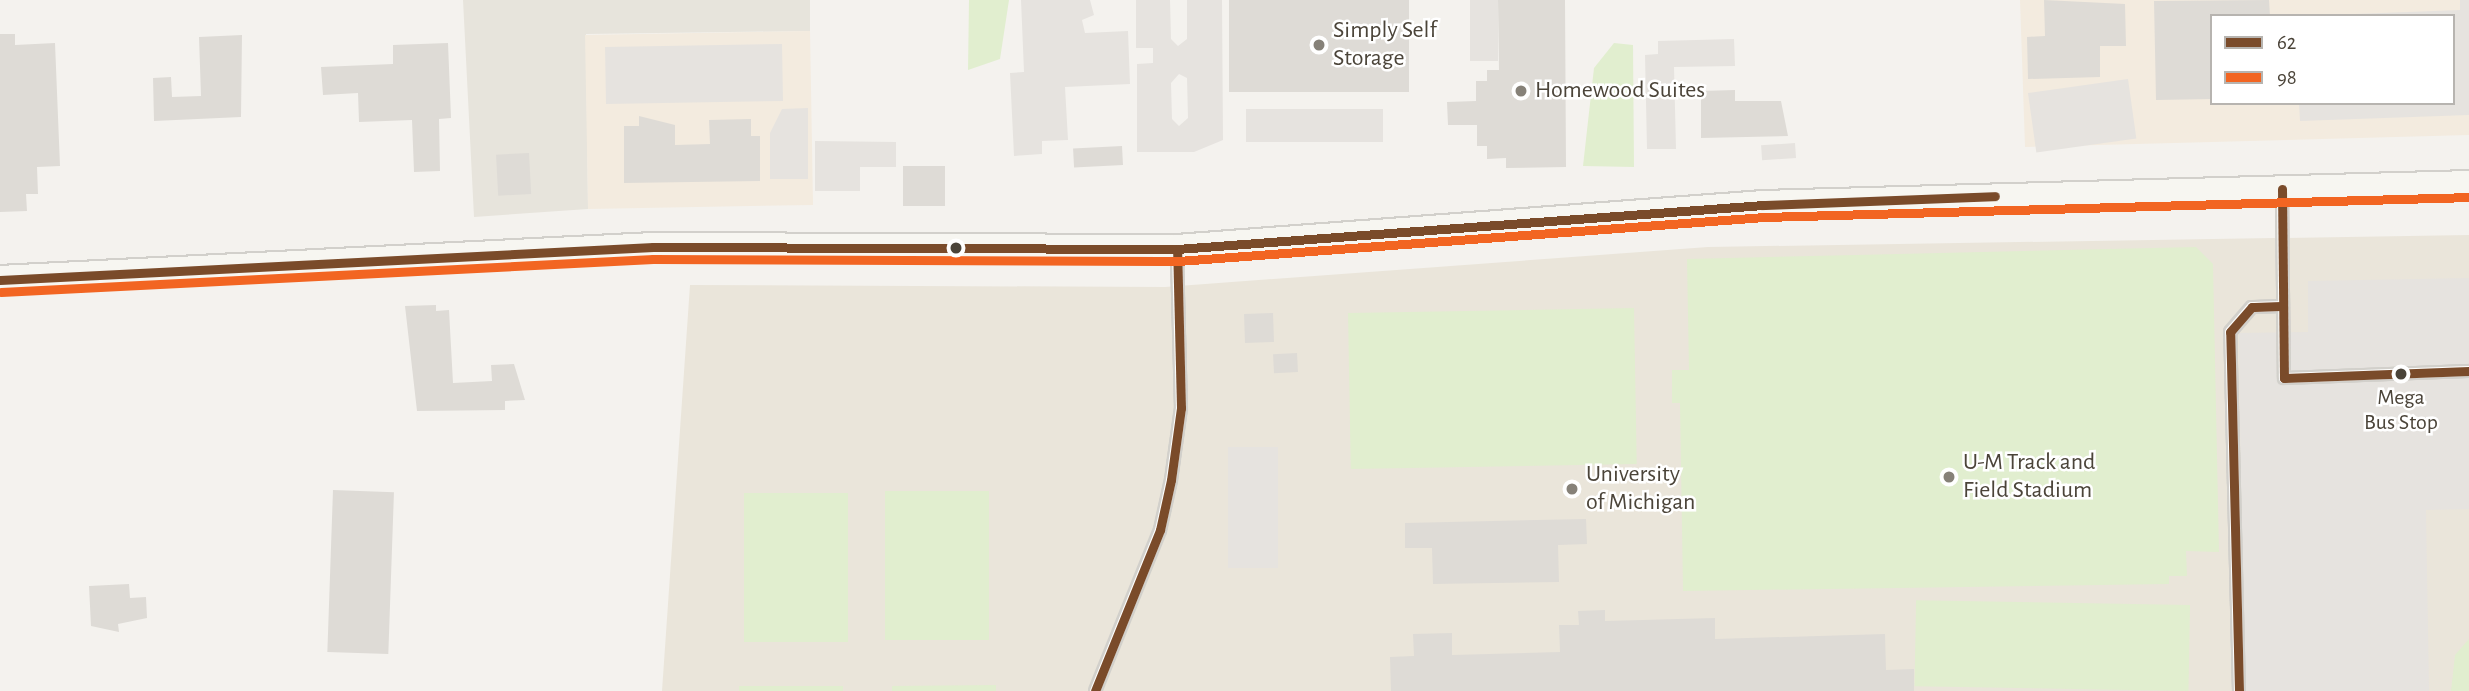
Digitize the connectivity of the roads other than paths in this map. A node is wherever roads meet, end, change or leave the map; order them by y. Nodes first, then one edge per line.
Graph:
1 (2469, 185) edge
2 (2282, 189) junction
3 (1177, 248) junction
4 (0, 280) edge
5 (2283, 306) junction
6 (2469, 371) edge
7 (1095, 691) edge
8 (2239, 691) edge

1 - 2 main road
2 - 3 main road
2 - 5 lane
3 - 4 main road
3 - 7 lane
5 - 6 lane
5 - 8 lane

